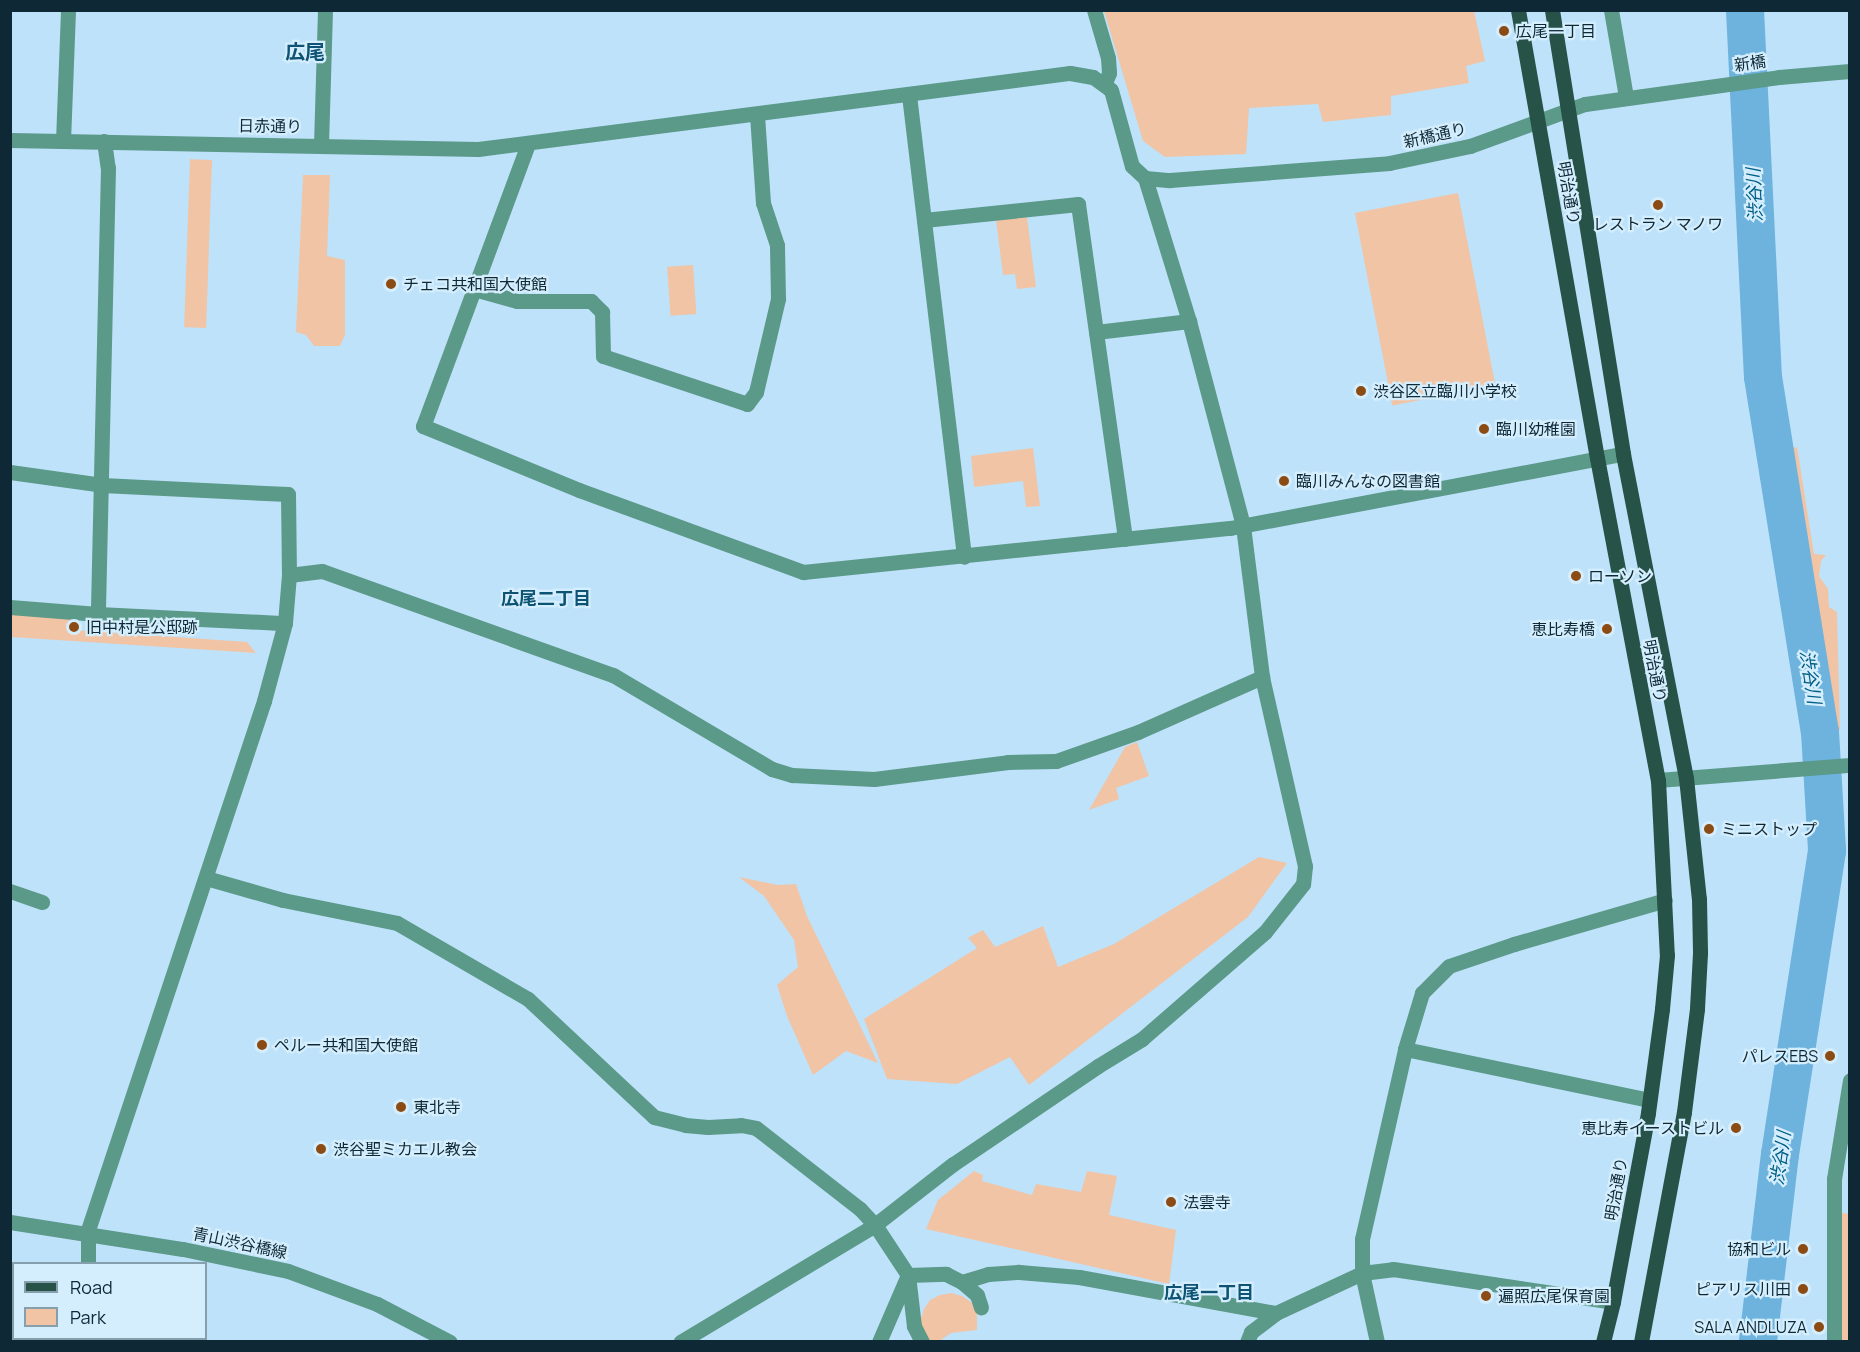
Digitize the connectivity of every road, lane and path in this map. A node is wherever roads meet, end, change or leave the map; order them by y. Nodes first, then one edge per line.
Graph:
1 (68, 10) edge
2 (325, 10) edge
3 (1094, 10) edge
4 (1518, 10) edge
5 (1552, 10) edge
6 (1611, 10) edge
7 (1850, 71) edge
8 (1105, 83) junction
9 (1726, 84) joint
10 (909, 95) junction
11 (1626, 97) junction
12 (1567, 110) junction
13 (758, 115) junction
14 (1537, 120) junction
15 (10, 140) edge
16 (63, 141) junction
17 (104, 141) junction
18 (528, 144) junction
19 (321, 145) junction
20 (1145, 177) junction
21 (924, 220) junction
22 (474, 289) junction
23 (1189, 321) junction
24 (1096, 332) junction
25 (1623, 454) junction
26 (1597, 458) junction
27 (10, 472) edge
28 (102, 485) junction
29 (1243, 526) junction
30 (1125, 539) junction
31 (964, 557) junction
32 (289, 575) junction
33 (10, 608) edge
34 (98, 614) junction
35 (285, 623) junction
36 (1262, 677) junction
37 (1849, 765) edge
38 (1686, 778) junction
39 (1658, 780) junction
40 (206, 878) junction
41 (10, 891) edge
42 (1665, 900) junction
43 (42, 902) dead end
44 (1405, 1049) junction
45 (1850, 1080) edge
46 (1649, 1100) junction
47 (10, 1222) edge
48 (875, 1225) junction
49 (87, 1234) junction
50 (88, 1262) edge
51 (1362, 1273) junction
52 (908, 1275) junction
53 (962, 1281) junction
54 (1613, 1302) junction
55 (981, 1307) dead end
56 (1276, 1312) junction
57 (450, 1341) edge
58 (680, 1341) edge
59 (879, 1341) edge
60 (922, 1341) edge
61 (1247, 1341) edge
62 (1377, 1341) edge
63 (1603, 1341) edge
64 (1641, 1341) edge
65 (1834, 1341) edge

1 - 16 street
2 - 19 street
3 - 8 street
4 - 14 main road, 明治通り
5 - 12 main road, 明治通り
6 - 11 street
7 - 9 street, 新橋
8 - 10 street, 日赤通り
8 - 20 street
9 - 11 street, 新橋通り
10 - 13 street, 日赤通り
10 - 21 street
11 - 12 street, 新橋通り
12 - 14 street, 新橋通り
12 - 25 main road, 明治通り
13 - 18 street, 日赤通り
13 - 22 street
14 - 20 street, 新橋通り
14 - 26 main road, 明治通り
15 - 16 street, 日赤通り
16 - 17 street, 日赤通り
17 - 19 street, 日赤通り
17 - 28 street
18 - 19 street, 日赤通り
18 - 22 street
20 - 23 street
21 - 24 street
21 - 31 street
22 - 31 street
23 - 24 street
23 - 29 street
24 - 30 street
25 - 26 street
25 - 38 main road, 明治通り
26 - 29 street
26 - 39 main road, 明治通り
27 - 28 street
28 - 32 street
28 - 34 street
29 - 30 street
29 - 36 street
30 - 31 street
32 - 35 street
32 - 36 street
33 - 34 street
34 - 35 street
35 - 40 street
36 - 48 street
37 - 38 street
38 - 39 street
38 - 64 main road, 明治通り
39 - 42 main road, 明治通り
40 - 48 street
40 - 49 street
41 - 43 street
42 - 44 street
42 - 46 main road, 明治通り
44 - 46 street
44 - 51 street
45 - 65 street
46 - 54 main road, 明治通り
47 - 49 street, 青山渋谷橋線
48 - 52 street
48 - 58 street
49 - 50 street
49 - 57 street, 青山渋谷橋線
51 - 54 street
51 - 56 street
51 - 62 street
52 - 53 street
52 - 59 street
52 - 60 street
53 - 55 street
53 - 56 street
54 - 63 main road, 明治通り
56 - 61 street

